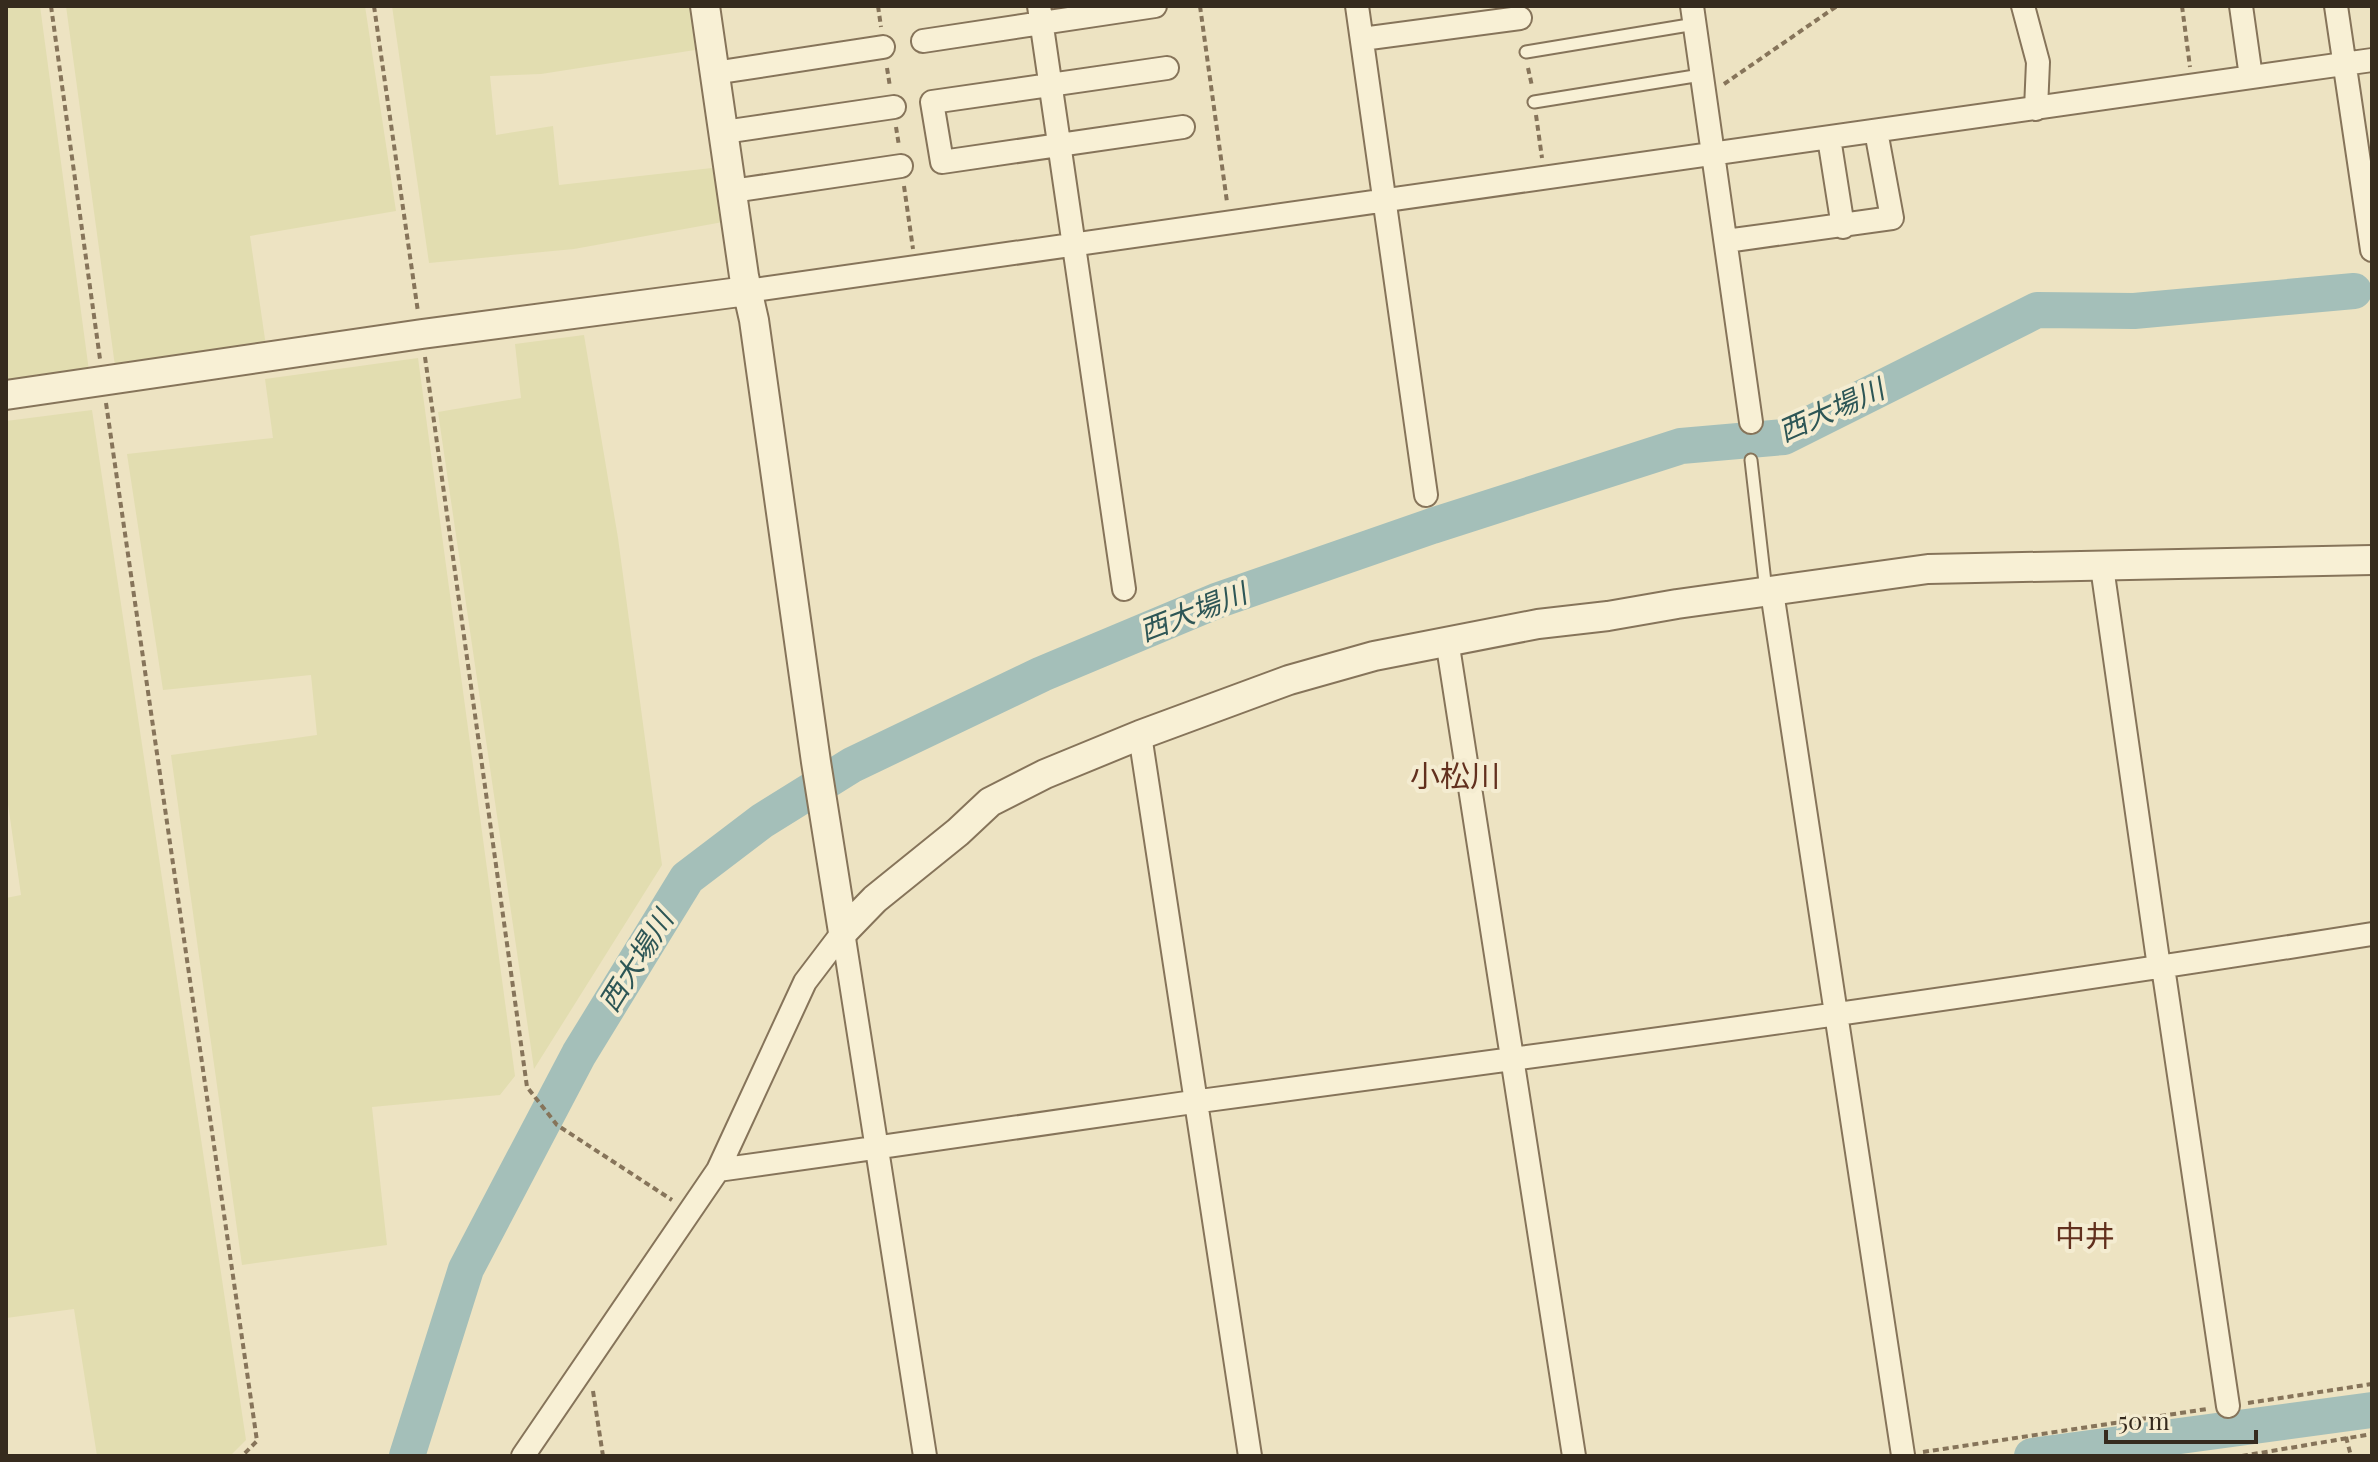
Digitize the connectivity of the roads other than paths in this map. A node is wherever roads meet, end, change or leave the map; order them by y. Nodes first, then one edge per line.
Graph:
1 (705, 6) edge
2 (1155, 6) edge
3 (1357, 6) edge
4 (2023, 6) edge
5 (2241, 6) edge
6 (2336, 6) edge
7 (1694, 15) edge
8 (1040, 16) edge
9 (1520, 18) dead end
10 (1362, 39) junction
11 (923, 41) dead end
12 (883, 47) road end
13 (1526, 52) dead end
14 (2372, 60) edge
15 (2345, 64) junction
16 (1167, 68) dead end
17 (714, 73) junction
18 (2251, 77) junction
19 (1051, 85) junction
20 (1703, 86) junction
21 (1534, 102) dead end
22 (894, 107) road end
23 (2036, 109) junction
24 (1183, 127) dead end
25 (1876, 131) junction
26 (724, 132) junction
27 (1829, 138) junction
28 (1059, 147) junction
29 (1713, 154) junction
30 (2365, 163) edge
31 (901, 166) road end
32 (732, 191) junction
33 (1384, 200) junction
34 (1843, 227) junction
35 (1726, 241) junction
36 (1073, 246) junction
37 (2372, 250) edge
38 (747, 291) junction
39 (6, 395) edge
40 (1751, 422) dead end
41 (1751, 460) dead end
42 (1426, 495) dead end
43 (2372, 560) edge
44 (2102, 567) junction
45 (1124, 589) dead end
46 (1769, 593) junction
47 (1447, 640) junction
48 (1140, 735) junction
49 (843, 932) junction
50 (2372, 934) edge
51 (2161, 967) junction
52 (1834, 1014) junction
53 (1512, 1061) junction
54 (1196, 1102) junction
55 (877, 1148) junction
56 (718, 1170) junction
57 (2228, 1406) road end
58 (1903, 1455) edge
59 (523, 1456) edge
60 (925, 1456) edge
61 (1250, 1456) edge
62 (1574, 1456) edge

1 - 17 street
2 - 8 street
3 - 10 street
4 - 23 street
5 - 18 street
6 - 15 street
7 - 13 lane
7 - 20 street
8 - 11 street
8 - 19 street
9 - 10 street
10 - 33 street
12 - 17 street
14 - 15 street
15 - 18 street
15 - 30 street
16 - 19 street
17 - 26 street
18 - 23 street
19 - 28 street
19 - 28 street
20 - 21 lane
20 - 29 street
22 - 26 street
23 - 25 street
24 - 28 street
25 - 27 street
25 - 34 street
26 - 32 street
27 - 29 street
27 - 34 street
28 - 36 street
29 - 33 street
29 - 35 street
30 - 37 street
31 - 32 street
32 - 38 street
33 - 36 street
33 - 42 street
34 - 35 street
35 - 40 street
36 - 38 street
36 - 45 street
38 - 39 street
38 - 49 street
41 - 46 lane
43 - 44 street
44 - 46 street
44 - 51 street
46 - 47 street
46 - 52 street
47 - 48 street
47 - 53 street
48 - 49 street
48 - 54 street
49 - 55 street
49 - 56 street
50 - 51 street
51 - 52 street
51 - 57 street
52 - 53 street
52 - 58 street
53 - 54 street
53 - 62 street
54 - 55 street
54 - 61 street
55 - 56 street
55 - 60 street
56 - 59 street

